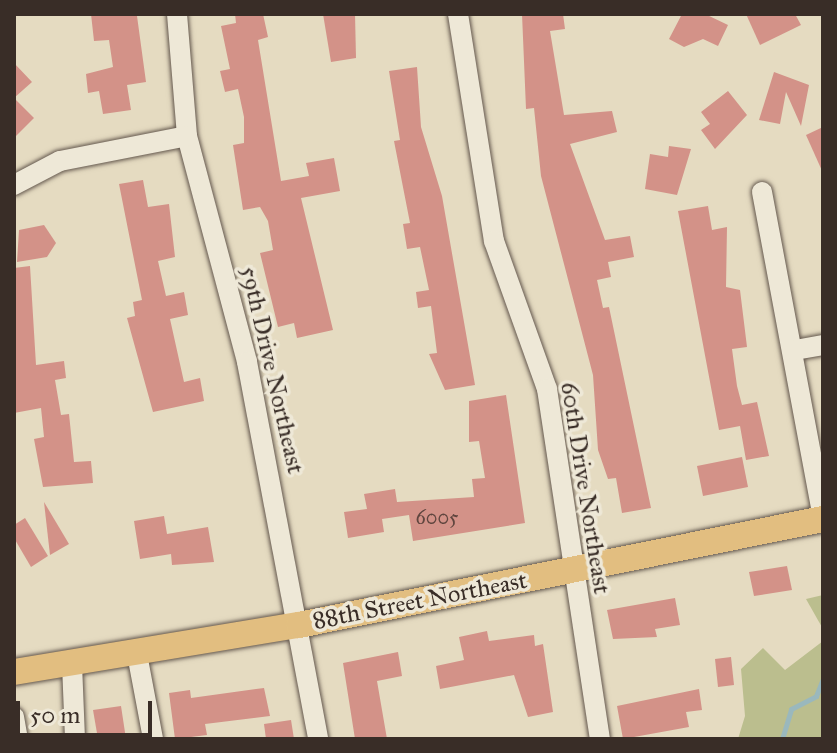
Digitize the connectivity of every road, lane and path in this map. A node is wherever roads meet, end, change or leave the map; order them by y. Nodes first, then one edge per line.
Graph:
1 (177, 14) edge
2 (458, 14) edge
3 (187, 136) junction
4 (14, 185) edge
5 (762, 192) dead end
6 (823, 345) edge
7 (795, 350) junction
8 (823, 519) edge
9 (570, 571) junction
10 (299, 625) junction
11 (137, 654) junction
12 (72, 664) junction
13 (14, 672) edge
14 (14, 717) edge
15 (18, 739) edge
16 (75, 739) edge
17 (153, 739) edge
18 (318, 739) edge
19 (600, 739) edge

1 - 3 street, 59th Drive Northeast
2 - 9 street, 60th Drive Northeast
3 - 4 street
3 - 10 street, 59th Drive Northeast
5 - 7 street
6 - 7 street
7 - 8 street
8 - 9 main road, 88th Street Northeast
9 - 10 main road, 88th Street Northeast
9 - 19 street, 60th Drive Northeast
10 - 11 main road, 88th Street Northeast
10 - 18 street, 59th Drive Northeast
11 - 12 main road, 88th Street Northeast
11 - 17 street
12 - 13 main road, 88th Street Northeast
12 - 16 street
14 - 15 street

